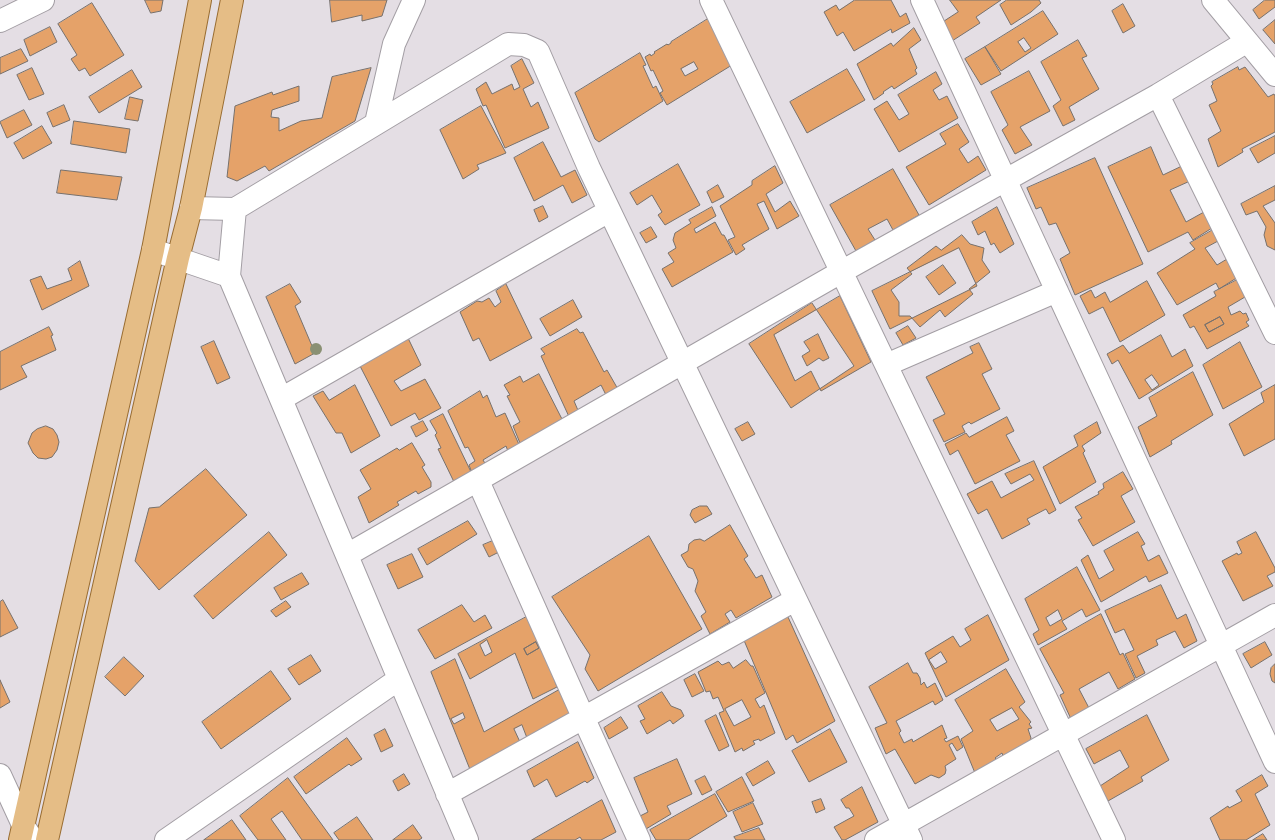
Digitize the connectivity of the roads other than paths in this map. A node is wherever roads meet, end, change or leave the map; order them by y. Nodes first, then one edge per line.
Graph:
1 (43, 0) edge
2 (200, 0) edge
3 (232, 0) edge
4 (414, 0) edge
5 (711, 0) edge
6 (922, 0) edge
7 (1213, 0) edge
8 (0, 20) edge
9 (1246, 42) junction
10 (1275, 75) edge
11 (1158, 95) junction
12 (376, 123) junction
13 (1006, 180) junction
14 (191, 208) junction
15 (235, 209) junction
16 (609, 211) junction
17 (153, 250) junction
18 (178, 258) junction
19 (841, 272) junction
20 (229, 276) junction
21 (1057, 291) junction
22 (1275, 333) edge
23 (682, 363) junction
24 (886, 365) junction
25 (281, 399) junction
26 (478, 481) junction
27 (347, 555) junction
28 (795, 600) junction
29 (1275, 614) edge
30 (1221, 645) junction
31 (399, 679) junction
32 (584, 719) junction
33 (1063, 734) junction
34 (1275, 762) edge
35 (0, 775) edge
36 (448, 794) junction
37 (907, 832) edge
38 (25, 835) edge
39 (47, 840) edge
40 (166, 840) edge
41 (467, 840) edge
42 (639, 840) edge
43 (876, 840) edge
44 (1114, 840) edge

1 - 8 street
2 - 17 main road
3 - 14 main road
4 - 12 street
5 - 19 street
6 - 13 street
7 - 9 street
9 - 10 street
9 - 11 street
11 - 13 street
11 - 22 street
12 - 15 street
12 - 16 street
13 - 19 street
13 - 21 street
14 - 15 street
14 - 18 main road
15 - 20 street
16 - 23 street
16 - 25 street
17 - 18 street
17 - 38 main road
18 - 20 street
18 - 39 main road
19 - 23 street
19 - 24 street
20 - 25 street
21 - 24 street
21 - 30 street
23 - 26 street
23 - 28 street
24 - 33 street
25 - 27 street
26 - 27 street
26 - 32 street
27 - 31 street
28 - 32 street
28 - 37 street
29 - 30 street
30 - 33 street
30 - 34 street
31 - 36 street
31 - 40 street
32 - 36 street
32 - 42 street
33 - 37 street
33 - 44 street
35 - 38 street
36 - 41 street
37 - 43 street

